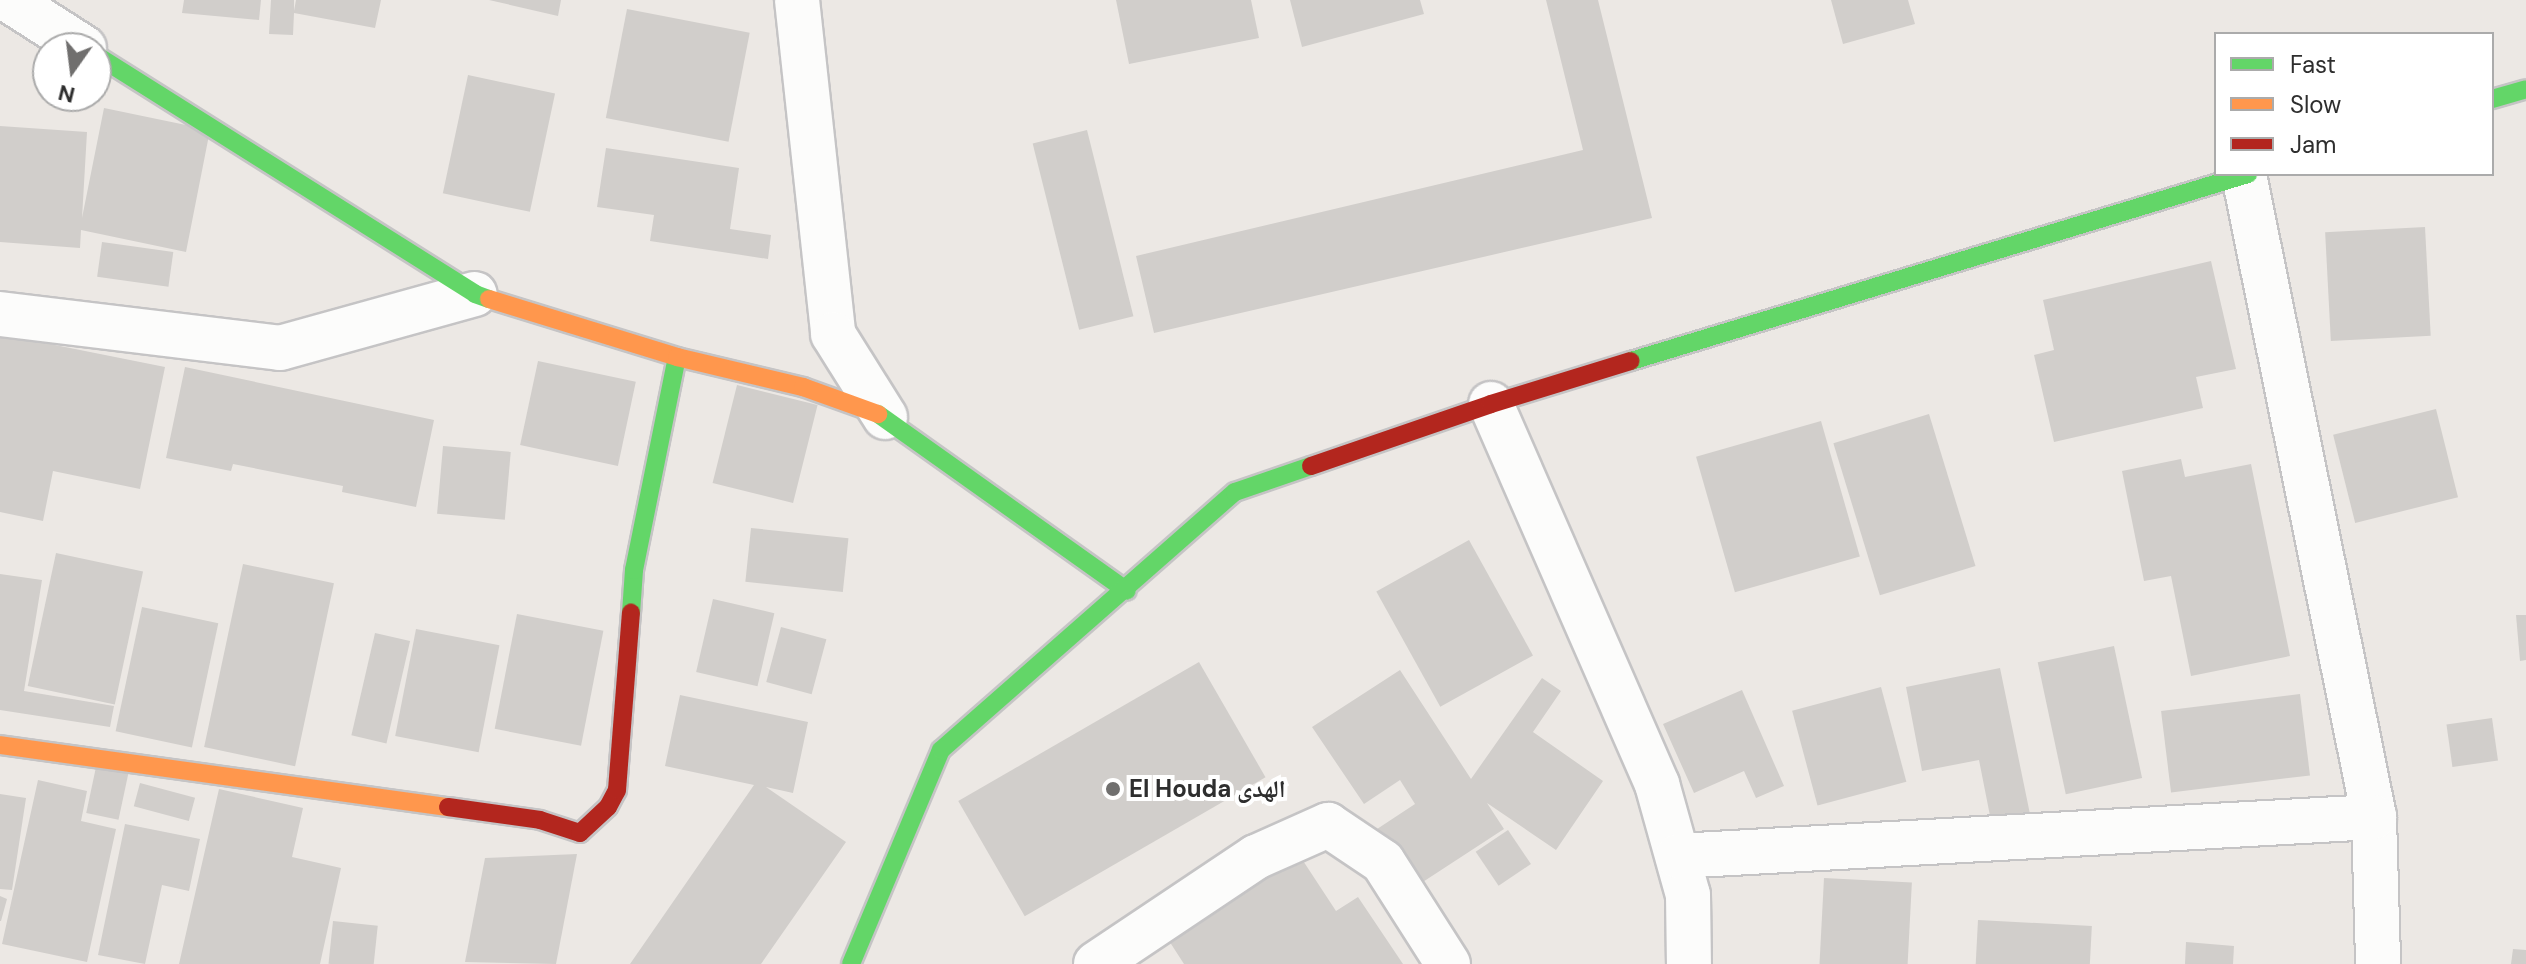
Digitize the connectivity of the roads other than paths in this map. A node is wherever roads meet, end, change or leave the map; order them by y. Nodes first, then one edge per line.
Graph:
1 (9, 0) edge
2 (797, 0) edge
3 (59, 32) edge
4 (112, 65) edge
5 (2526, 89) edge
6 (2494, 98) edge
7 (2243, 176) edge
8 (2246, 176) edge
9 (475, 294) junction
10 (0, 314) edge
11 (677, 357) junction
12 (1491, 404) junction
13 (885, 417) junction
14 (1127, 591) junction
15 (0, 745) edge
16 (2374, 817) junction
17 (1678, 856) junction
18 (851, 964) edge
19 (1096, 964) edge
20 (1448, 964) edge
21 (1689, 964) edge
22 (2378, 964) edge

1 - 3 street
2 - 13 street
4 - 9 street
5 - 6 street
7 - 12 street
8 - 16 street
9 - 10 street
9 - 11 street
11 - 13 street
11 - 15 street
12 - 14 street
12 - 17 street
13 - 14 street
14 - 18 street
16 - 17 street
16 - 22 street
17 - 21 street
19 - 20 street

